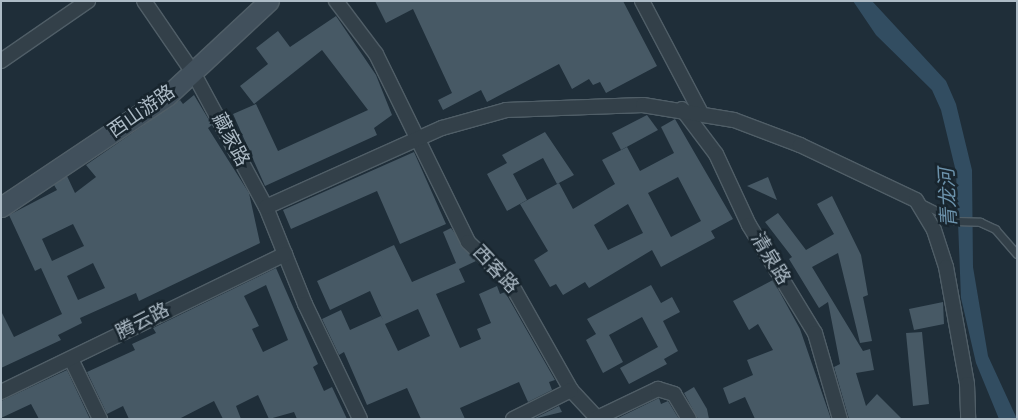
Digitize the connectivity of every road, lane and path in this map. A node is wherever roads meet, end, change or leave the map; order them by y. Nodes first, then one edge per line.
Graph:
1 (88, 1) edge
2 (144, 1) edge
3 (269, 1) edge
4 (336, 1) edge
5 (642, 1) edge
6 (1, 61) edge
7 (194, 74) junction
8 (682, 109) junction
9 (700, 111) junction
10 (421, 138) junction
11 (916, 200) junction
12 (1, 207) edge
13 (266, 207) junction
14 (284, 254) junction
15 (1017, 254) edge
16 (71, 359) junction
17 (571, 390) junction
18 (1, 392) edge
19 (597, 418) edge
20 (100, 419) edge
21 (360, 419) edge
22 (513, 419) edge
23 (689, 419) edge
24 (840, 419) edge
25 (968, 419) edge

1 - 6 street
2 - 7 street, 藏家路
3 - 7 street, 西山游路
4 - 10 street, 西客路
5 - 9 street
7 - 12 street, 西山游路
7 - 13 street, 藏家路
8 - 9 street
8 - 10 street
8 - 24 street, 清泉路
9 - 11 street
10 - 13 street
10 - 17 street, 西客路
11 - 15 lane
11 - 25 street
13 - 14 street, 藏家路
14 - 16 street, 腾云路
14 - 21 street, 藏家路
16 - 18 street, 腾云路
16 - 20 street
17 - 19 street, 西客路
17 - 22 street
19 - 23 street

